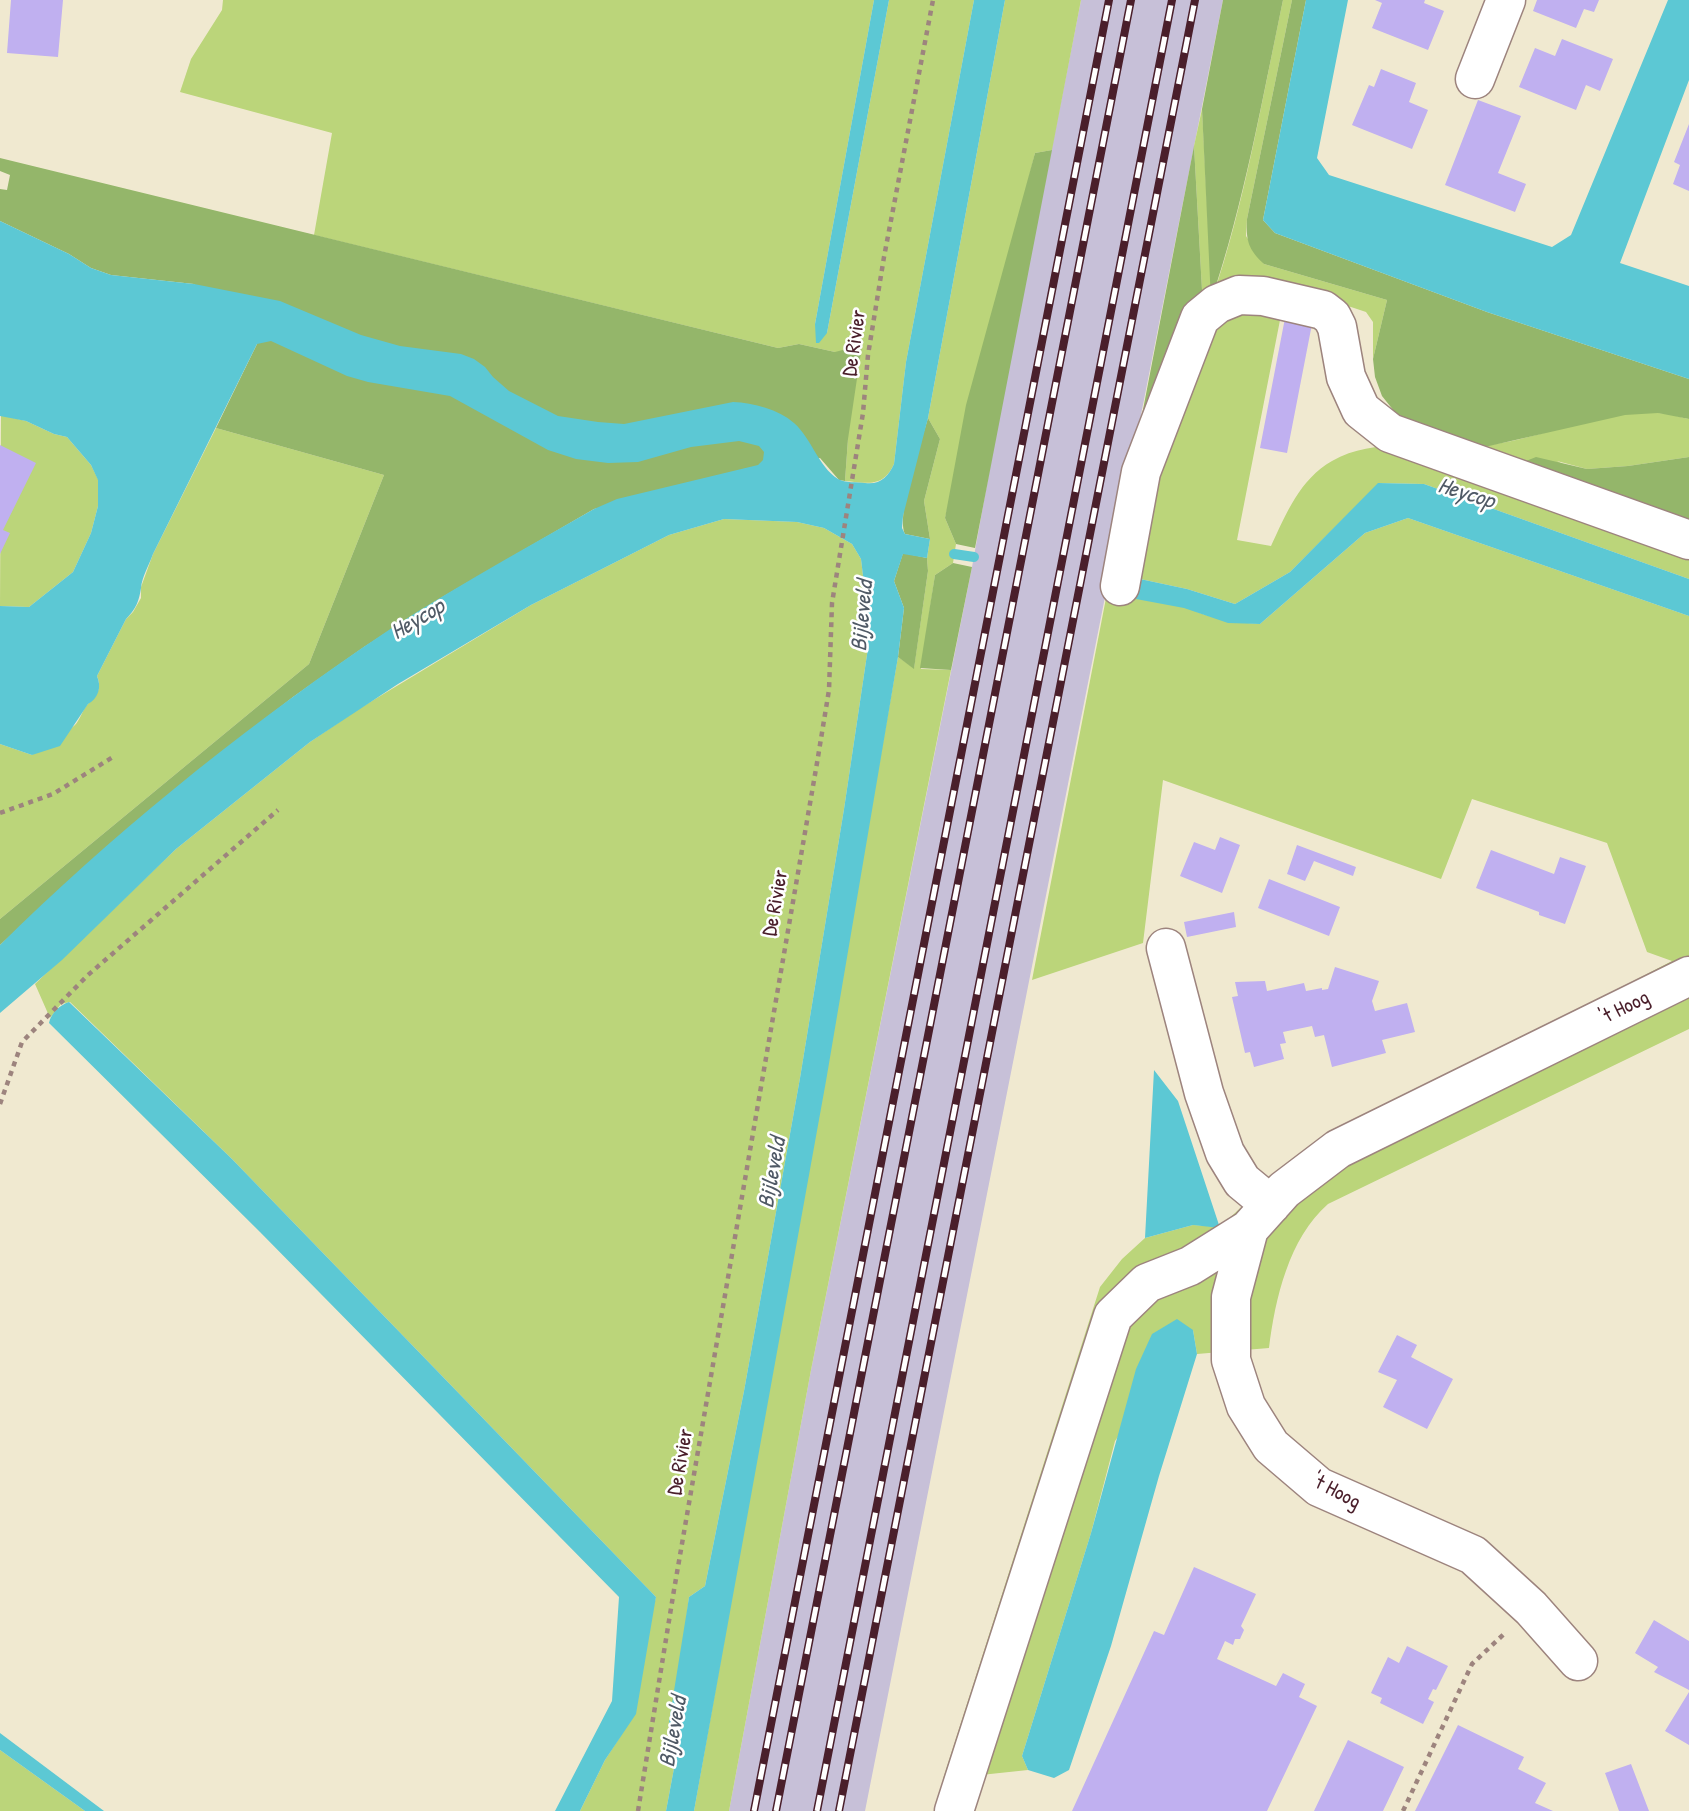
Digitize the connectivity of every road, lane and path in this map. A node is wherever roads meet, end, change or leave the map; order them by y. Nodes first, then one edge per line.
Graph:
1 (933, 0) edge
2 (1506, 0) edge
3 (1475, 79) dead end
4 (1689, 540) edge
5 (1120, 586) dead end
6 (113, 757) dead end
7 (278, 810) dead end
8 (0, 813) edge
9 (1166, 948) dead end
10 (1689, 976) edge
11 (0, 1104) edge
12 (1260, 1217) junction
13 (1531, 1608) junction
14 (1578, 1661) dead end
15 (638, 1811) edge
16 (954, 1811) edge
17 (1403, 1811) edge

1 - 15 path, De Rivier
2 - 3 street
4 - 5 street
6 - 8 path
7 - 11 path
9 - 12 street
10 - 12 street, 't Hoog
12 - 13 street, 't Hoog
12 - 16 street
13 - 14 street, 't Hoog
13 - 17 path

